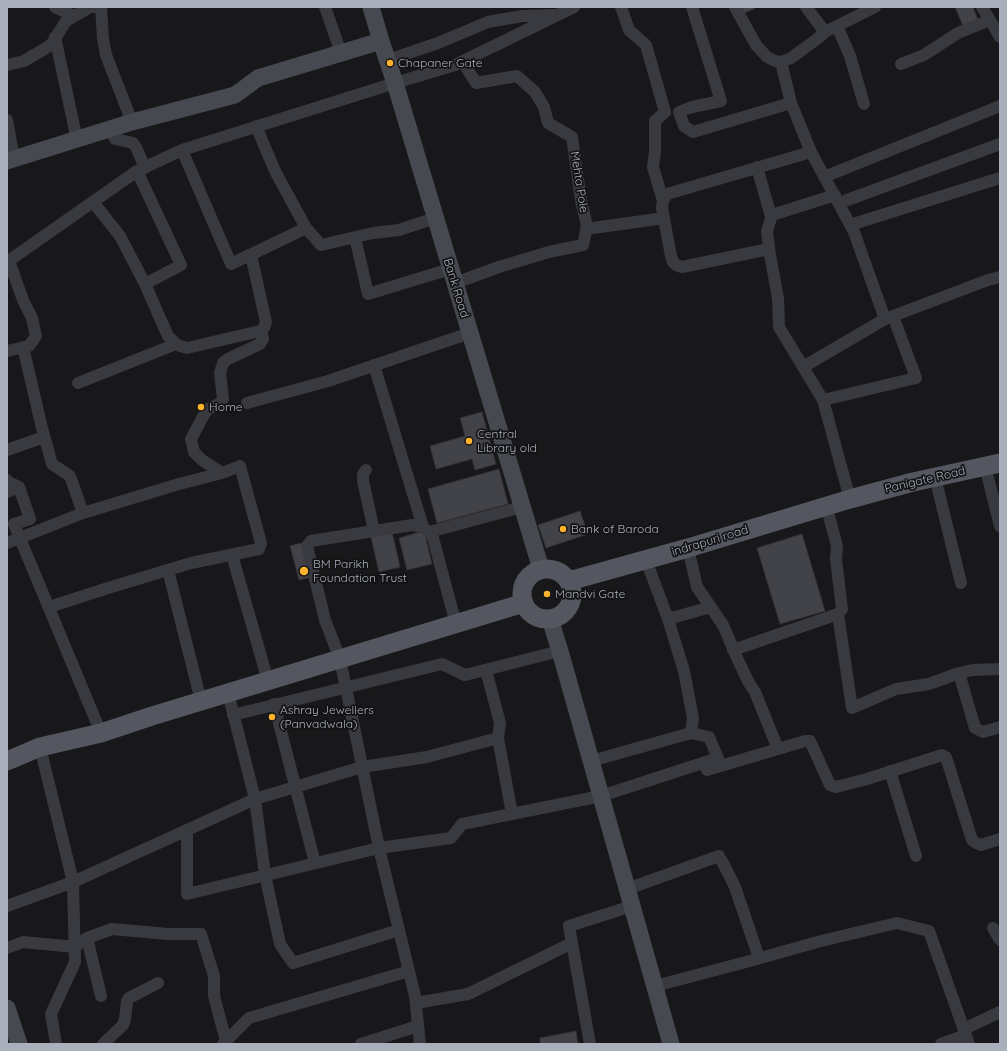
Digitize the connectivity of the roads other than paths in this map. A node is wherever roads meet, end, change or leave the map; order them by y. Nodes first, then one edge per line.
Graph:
1 (55, 7) edge
2 (97, 7) edge
3 (101, 7) edge
4 (325, 7) edge
5 (372, 7) edge
6 (574, 7) edge
7 (621, 7) edge
8 (692, 7) edge
9 (735, 7) edge
10 (806, 7) edge
11 (875, 7) edge
12 (982, 7) edge
13 (559, 14) junction
14 (74, 16) junction
15 (837, 26) junction
16 (997, 30) edge
17 (825, 32) junction
18 (55, 37) junction
19 (381, 41) junction
20 (341, 53) junction
21 (388, 60) junction
22 (463, 62) junction
23 (781, 62) junction
24 (901, 64) dead end
25 (7, 65) edge
26 (395, 83) junction
27 (791, 103) junction
28 (864, 104) dead end
29 (1000, 106) edge
30 (7, 120) edge
31 (132, 122) junction
32 (256, 126) junction
33 (110, 129) junction
34 (77, 140) junction
35 (1000, 144) edge
36 (182, 150) junction
37 (811, 152) junction
38 (11, 160) edge
39 (757, 167) junction
40 (141, 170) junction
41 (824, 177) junction
42 (1000, 178) edge
43 (837, 199) junction
44 (663, 201) junction
45 (93, 202) junction
46 (772, 215) junction
47 (435, 218) junction
48 (664, 218) junction
49 (850, 225) junction
50 (306, 228) junction
51 (586, 229) junction
52 (355, 237) junction
53 (769, 249) junction
54 (251, 255) junction
55 (8, 261) edge
56 (453, 276) junction
57 (1000, 277) edge
58 (145, 284) junction
59 (889, 318) junction
60 (261, 330) junction
61 (470, 333) junction
62 (176, 344) junction
63 (24, 347) junction
64 (7, 350) edge
65 (374, 365) junction
66 (803, 367) junction
67 (78, 383) dead end
68 (823, 400) junction
69 (247, 403) dead end
70 (44, 437) junction
71 (7, 450) edge
72 (993, 469) edge
73 (366, 470) dead end
74 (222, 473) junction
75 (7, 480) edge
76 (936, 483) junction
77 (19, 487) junction
78 (7, 492) edge
79 (850, 499) junction
80 (522, 507) junction
81 (83, 513) junction
82 (829, 516) junction
83 (1000, 526) edge
84 (426, 529) junction
85 (374, 531) junction
86 (19, 538) junction
87 (7, 542) edge
88 (690, 553) junction
89 (232, 554) junction
90 (648, 565) junction
91 (168, 570) junction
92 (541, 570) junction
93 (961, 582) dead end
94 (570, 586) junction
95 (524, 603) junction
96 (49, 607) junction
97 (711, 607) junction
98 (838, 614) junction
99 (550, 619) junction
100 (668, 619) junction
101 (456, 624) junction
102 (733, 650) junction
103 (560, 651) junction
104 (340, 660) junction
105 (1000, 668) edge
106 (486, 670) junction
107 (958, 673) junction
108 (268, 681) junction
109 (345, 687) junction
110 (228, 693) junction
111 (201, 701) junction
112 (274, 704) junction
113 (233, 715) junction
114 (1000, 727) edge
115 (101, 733) junction
116 (691, 733) junction
117 (498, 738) junction
118 (40, 747) junction
119 (778, 749) junction
120 (7, 761) edge
121 (591, 761) junction
122 (362, 767) junction
123 (890, 771) junction
124 (296, 787) junction
125 (602, 798) junction
126 (255, 799) junction
127 (512, 814) junction
128 (187, 830) junction
129 (1000, 839) edge
130 (379, 848) junction
131 (916, 856) dead end
132 (315, 863) junction
133 (265, 875) junction
134 (73, 882) junction
135 (627, 890) junction
136 (7, 906) edge
137 (632, 906) junction
138 (993, 928) dead end
139 (399, 930) junction
140 (87, 938) junction
141 (1000, 940) edge
142 (572, 943) junction
143 (74, 947) junction
144 (7, 948) edge
145 (759, 958) junction
146 (409, 971) junction
147 (158, 983) dead end
148 (655, 986) junction
149 (101, 996) dead end
150 (416, 1002) junction
151 (7, 1008) edge
152 (1000, 1012) edge
153 (418, 1026) junction
154 (966, 1036) edge
155 (225, 1042) edge
156 (19, 1044) edge
157 (56, 1044) edge
158 (103, 1044) edge
159 (361, 1044) edge
160 (420, 1044) edge
161 (590, 1044) edge
162 (671, 1044) edge
163 (941, 1044) edge

1 - 14 street
2 - 14 street
3 - 31 street
4 - 20 street
5 - 19 main road, Bank Road
6 - 13 street
7 - 44 street
8 - 27 street
9 - 23 street
10 - 17 street
11 - 15 street
12 - 16 street
13 - 21 street
13 - 22 street
14 - 18 street
15 - 17 street
15 - 28 street
16 - 24 street
17 - 23 street
18 - 25 street
18 - 34 street
19 - 20 main road
19 - 21 main road, Bank Road
20 - 31 main road
21 - 26 main road, Bank Road
22 - 26 street
22 - 51 street, Mehta Pole
23 - 27 street
26 - 32 street
26 - 47 main road, Bank Road
27 - 37 street
29 - 41 street
30 - 38 street
31 - 33 main road
32 - 36 street
32 - 50 street
33 - 34 main road
33 - 40 street
34 - 38 main road
35 - 43 street
36 - 40 street
36 - 54 street
37 - 39 street
37 - 41 street
39 - 44 street
39 - 46 street
40 - 45 street
40 - 58 street
41 - 43 street
42 - 49 street
43 - 46 street
43 - 49 street
44 - 48 street
45 - 55 street
45 - 58 street
46 - 53 street
47 - 52 street
47 - 56 main road, Bank Road
48 - 51 street
48 - 53 street
49 - 59 street
50 - 52 street
50 - 54 street
51 - 56 street, Mehta Pole
52 - 56 street
53 - 66 street
54 - 60 street
55 - 63 street
56 - 61 main road, Bank Road
57 - 59 street
58 - 62 street
59 - 66 street
59 - 68 street
60 - 62 street
60 - 74 street
61 - 65 street
61 - 80 main road, Bank Road
62 - 67 street
63 - 64 street
63 - 70 street
65 - 69 street
65 - 84 street
66 - 68 street
68 - 79 street
70 - 71 street
70 - 81 street
72 - 76 main road, Panigate Road
72 - 83 street
73 - 85 street
74 - 81 street
74 - 89 street
75 - 77 street
76 - 79 main road, Panigate Road
76 - 82 main road
76 - 93 street
77 - 78 street
77 - 86 street
79 - 88 main road, indrapuri road
80 - 84 street
80 - 92 main road, Bank Road
81 - 86 street
82 - 88 main road
82 - 98 street
84 - 85 street
84 - 101 street
85 - 104 street
86 - 87 street
86 - 96 street
88 - 90 main road, indrapuri road
88 - 97 street
89 - 91 street
89 - 108 street
90 - 94 main road, indrapuri road
90 - 100 street
91 - 96 street
91 - 111 street
92 - 94 main road
92 - 95 main road
94 - 99 main road
95 - 99 main road
95 - 101 main road
96 - 115 street
97 - 100 street
97 - 102 street
98 - 102 street
98 - 107 street
99 - 103 main road
100 - 116 street
101 - 104 main road
102 - 119 street
103 - 106 street
103 - 121 main road
104 - 108 main road
104 - 109 street
105 - 107 street
106 - 109 street
106 - 117 street
107 - 114 street
108 - 110 main road
109 - 112 street
109 - 122 street
110 - 111 main road
110 - 113 street
111 - 115 main road
112 - 113 street
112 - 124 street
113 - 126 street
115 - 118 main road
116 - 121 street
116 - 125 street
117 - 122 street
117 - 127 street
118 - 120 main road
118 - 134 street
119 - 123 street
119 - 125 street
121 - 125 main road
122 - 124 street
122 - 130 street
123 - 129 street
123 - 131 street
124 - 126 street
124 - 132 street
125 - 127 street
125 - 135 main road
126 - 128 street
126 - 133 street
127 - 130 street
128 - 133 street
128 - 134 street
130 - 132 street
130 - 139 street
132 - 133 street
133 - 139 street
134 - 136 street
134 - 143 street
135 - 137 main road
135 - 145 street
137 - 142 street
137 - 148 main road
138 - 141 street
139 - 146 street
140 - 143 street
140 - 149 street
140 - 155 street
142 - 150 street
142 - 161 street
143 - 144 street
143 - 157 street
145 - 148 street
145 - 154 street
146 - 150 street
146 - 155 street
147 - 158 street
148 - 162 main road
150 - 153 street
151 - 156 main road
152 - 154 street
153 - 159 street
153 - 160 street
154 - 163 street

